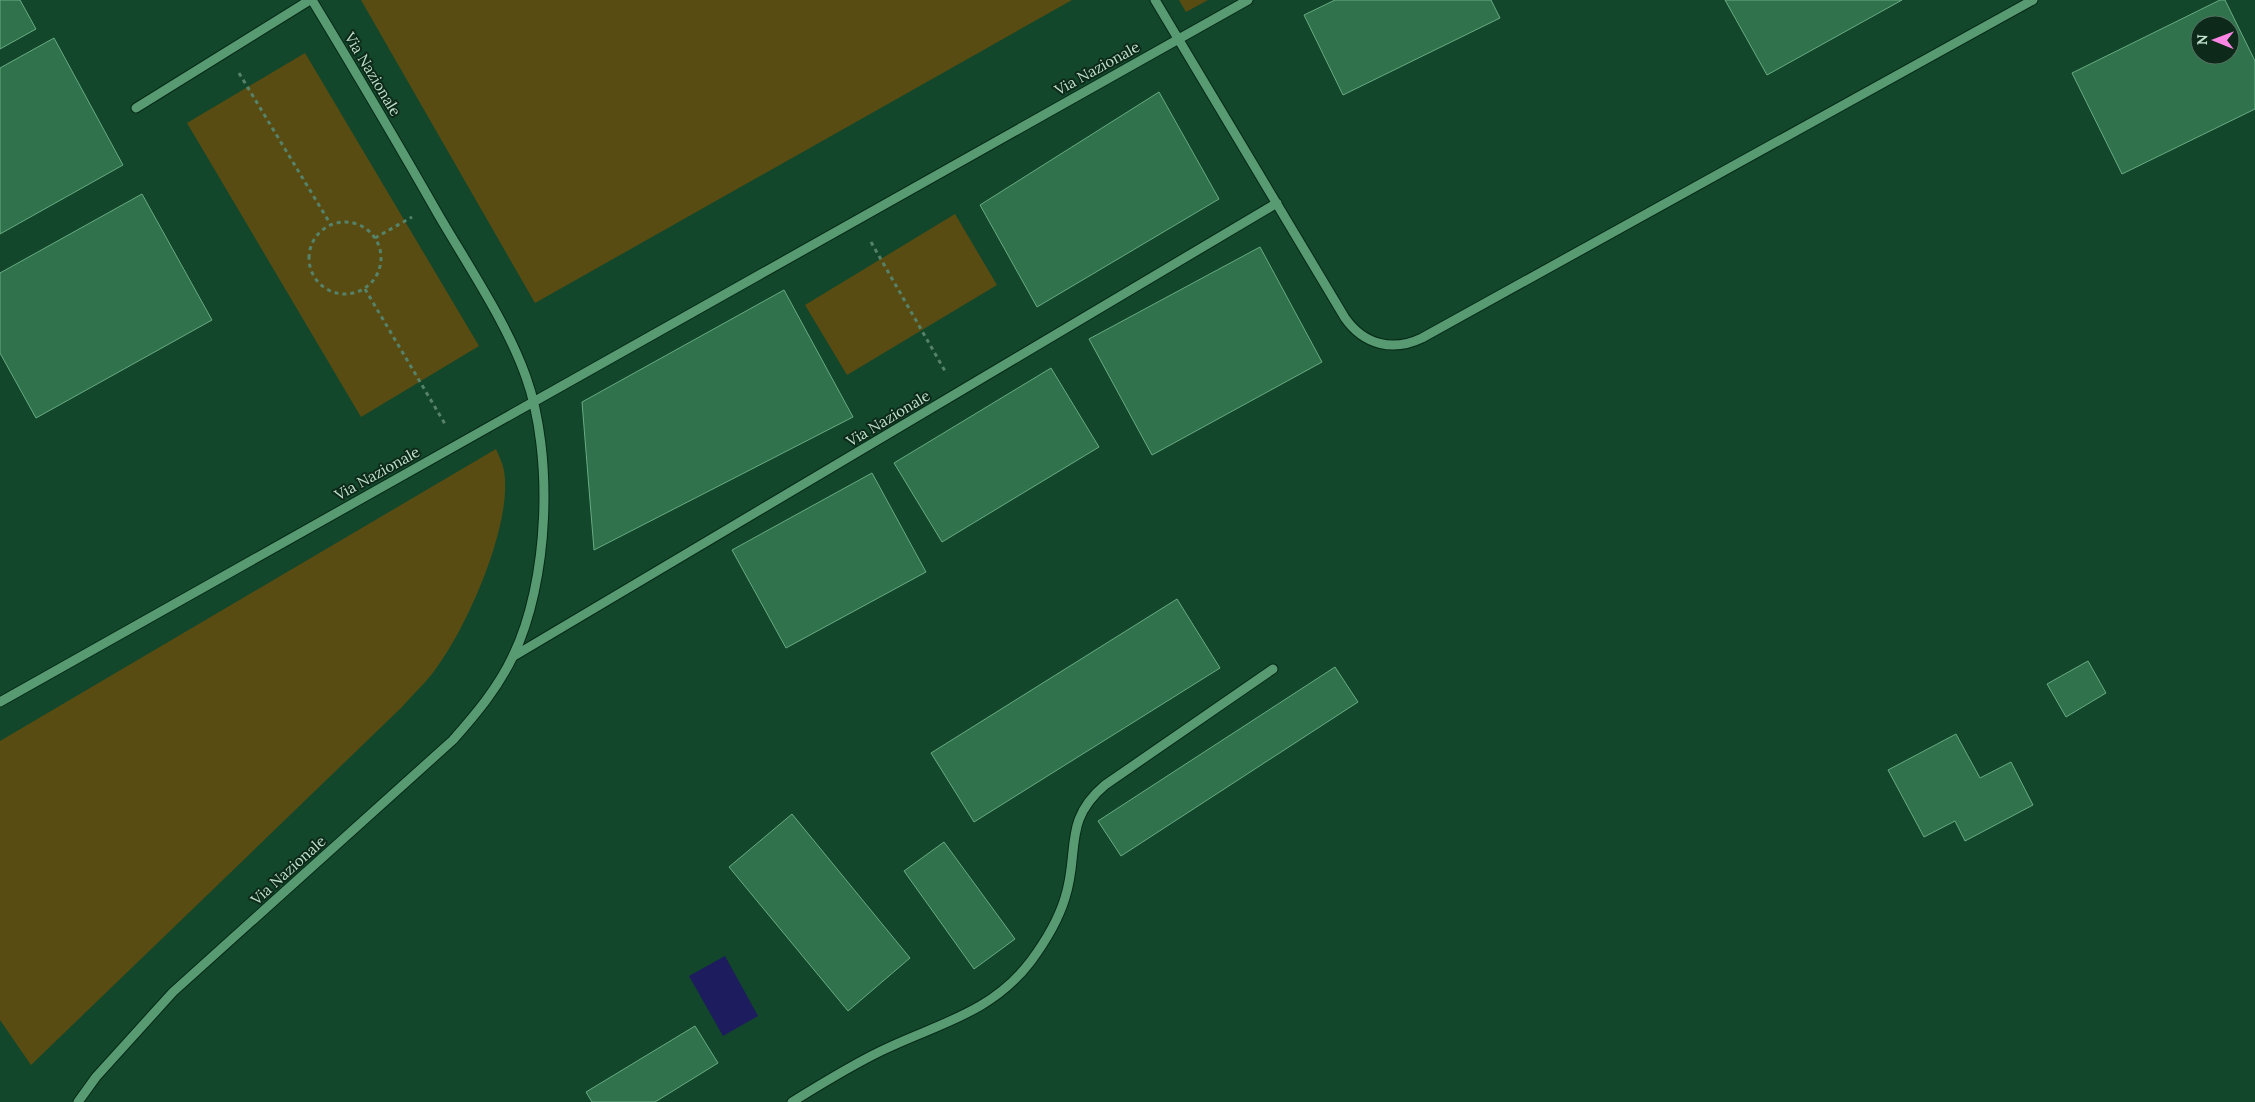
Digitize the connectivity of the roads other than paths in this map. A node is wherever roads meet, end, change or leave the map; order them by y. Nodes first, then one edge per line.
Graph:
1 (311, 0) edge
2 (1155, 0) edge
3 (1248, 0) edge
4 (2033, 0) edge
5 (1178, 38) junction
6 (136, 108) dead end
7 (1277, 203) junction
8 (533, 401) junction
9 (513, 656) junction
10 (1273, 668) dead end
11 (0, 702) edge
12 (78, 1102) edge
13 (792, 1102) edge

1 - 6 street
1 - 8 street, Via Nazionale
2 - 5 street
3 - 5 street, Via Nazionale
4 - 7 street
5 - 7 street
5 - 8 street, Via Nazionale
7 - 9 street, Via Nazionale
8 - 9 street, Via Nazionale
8 - 11 street, Via Nazionale
9 - 12 street, Via Nazionale
10 - 13 street

